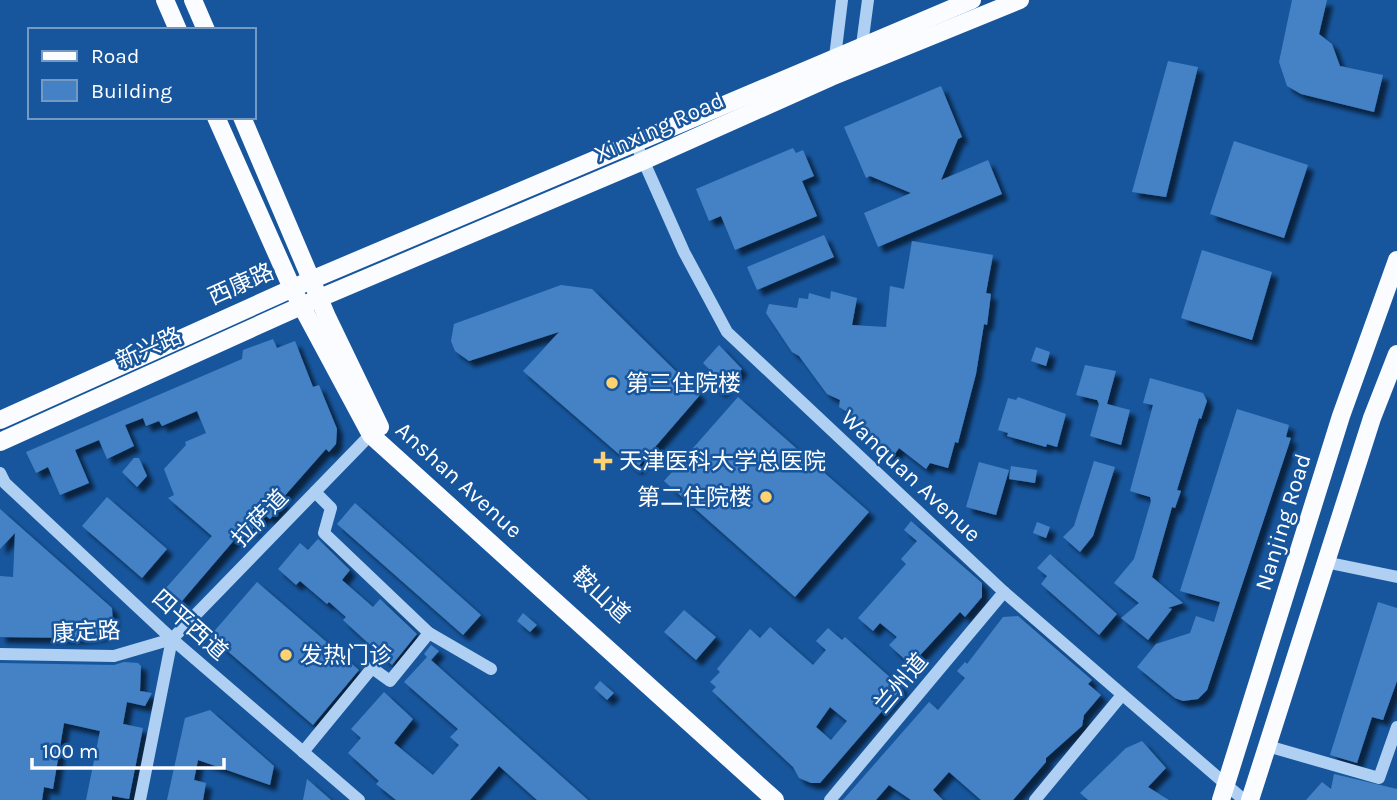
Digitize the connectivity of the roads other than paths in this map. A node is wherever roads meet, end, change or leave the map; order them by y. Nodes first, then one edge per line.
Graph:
1 (165, 0) edge
2 (193, 0) edge
3 (842, 0) edge
4 (868, 0) edge
5 (972, 0) edge
6 (1020, 0) edge
7 (177, 28) edge
8 (205, 28) edge
9 (862, 45) junction
10 (835, 57) junction
11 (217, 119) edge
12 (243, 119) edge
13 (636, 144) junction
14 (643, 161) junction
15 (1397, 260) edge
16 (311, 279) junction
17 (292, 288) junction
18 (319, 299) junction
19 (301, 306) junction
20 (1397, 354) edge
21 (0, 421) edge
22 (375, 430) junction
23 (0, 442) edge
24 (0, 473) edge
25 (315, 492) junction
26 (1325, 562) junction
27 (1397, 577) edge
28 (1004, 592) junction
29 (429, 633) junction
30 (172, 639) junction
31 (0, 654) edge
32 (491, 669) dead end
33 (1122, 695) junction
34 (1397, 727) edge
35 (1267, 746) junction
36 (303, 752) junction
37 (1224, 792) edge
38 (140, 800) edge
39 (359, 800) edge
40 (775, 800) edge
41 (789, 800) edge
42 (830, 800) edge
43 (1035, 800) edge
44 (1244, 800) edge
45 (1250, 800) edge

1 - 7 main road
2 - 8 main road
3 - 10 street
4 - 9 street
5 - 9 main road, 西康路
6 - 14 main road, Xinxing Road
9 - 10 main road, 西康路
10 - 13 main road, 西康路
11 - 17 main road, Anshan Avenue
12 - 16 main road, Anshan Avenue
13 - 14 street, Wanquan Avenue
13 - 16 main road, 西康路
14 - 18 main road, Xinxing Road
14 - 28 street, Wanquan Avenue
15 - 37 main road, Nanjing Road
16 - 17 main road, 西康路
16 - 18 main road, Anshan Avenue
17 - 19 main road, Anshan Avenue
17 - 21 main road, 西康路
18 - 19 main road, 新兴路
18 - 22 main road, Anshan Avenue
19 - 22 main road, Anshan Avenue
19 - 23 main road, 新兴路
20 - 26 main road
22 - 25 street, 拉萨道
22 - 40 main road, Anshan Avenue
22 - 41 main road, 鞍山道
24 - 30 street, 四平西道
25 - 29 street
25 - 30 street, 拉萨道
26 - 27 street
26 - 35 main road
28 - 33 street, Wanquan Avenue
28 - 42 street, 兰州道
29 - 32 street
29 - 36 street
30 - 31 street, 康定路
30 - 36 street, 四平西道
30 - 38 street
33 - 37 street, Wanquan Avenue
33 - 43 street
34 - 35 street
35 - 45 main road
36 - 39 street, 四平西道
37 - 44 street, Wanquan Avenue

